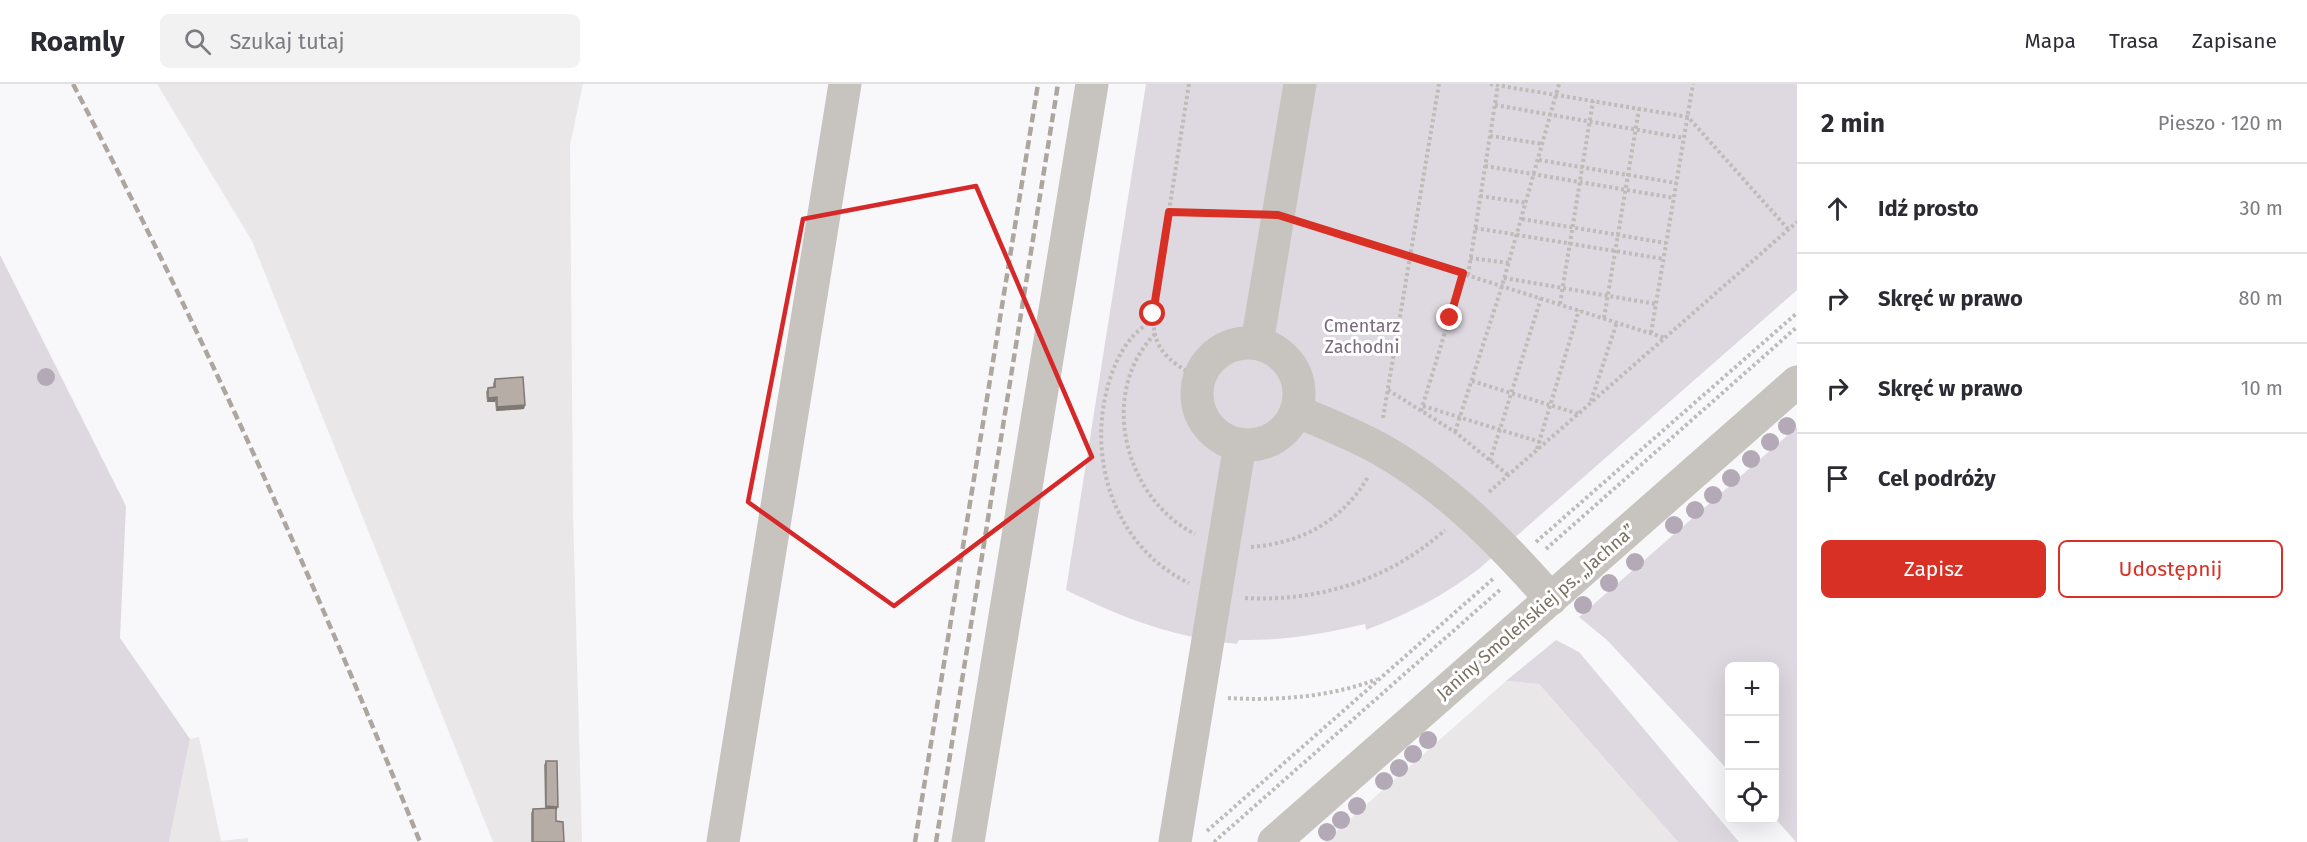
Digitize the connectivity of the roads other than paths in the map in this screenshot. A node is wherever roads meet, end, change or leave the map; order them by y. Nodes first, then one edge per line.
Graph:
1 (846, 84) edge
2 (1092, 84) edge
3 (1300, 84) edge
4 (1257, 344) junction
5 (1797, 382) edge
6 (1296, 411) junction
7 (1240, 444) junction
8 (1551, 599) junction
9 (723, 842) edge
10 (968, 842) edge
11 (1175, 842) edge
12 (1274, 842) edge

1 - 9 street
2 - 10 street
3 - 4 street
4 - 6 street
4 - 7 street
5 - 8 street, Janiny Smoleńskiej ps. „Jachna”
6 - 7 street
6 - 8 street
7 - 11 street
8 - 12 street, Janiny Smoleńskiej ps. „Jachna”

